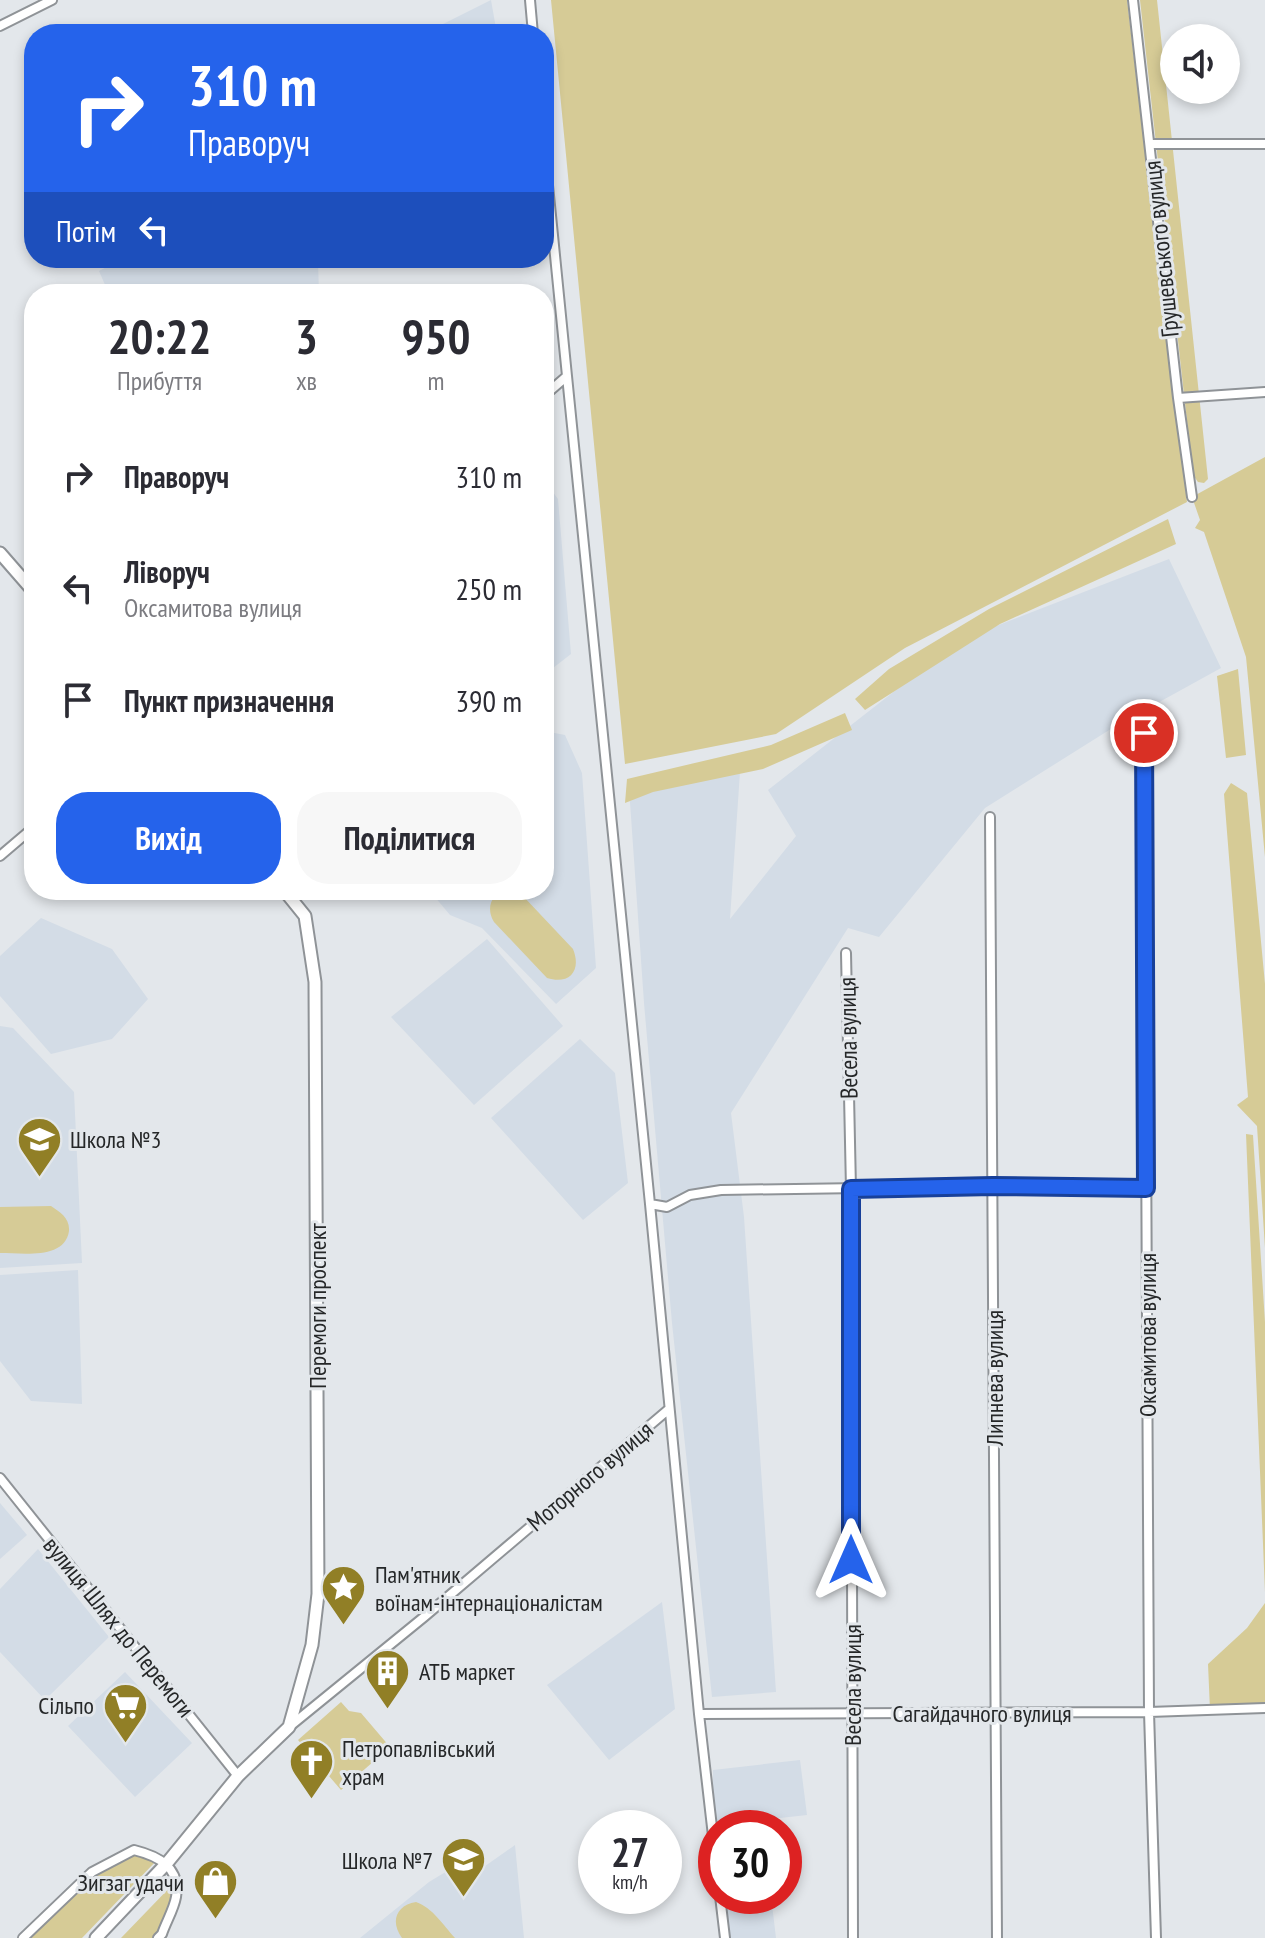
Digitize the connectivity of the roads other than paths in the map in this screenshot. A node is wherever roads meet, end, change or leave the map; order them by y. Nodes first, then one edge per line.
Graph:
1 (52, 0) edge
2 (530, 0) edge
3 (1133, 0) edge
4 (532, 24) edge
5 (0, 26) edge
6 (1150, 144) junction
7 (1265, 144) edge
8 (554, 245) edge
9 (567, 376) junction
10 (554, 387) edge
11 (1265, 392) edge
12 (1178, 398) junction
13 (1192, 497) dead end
14 (0, 553) edge
15 (24, 581) edge
16 (1144, 733) dead end
17 (990, 817) dead end
18 (24, 836) edge
19 (0, 856) edge
20 (292, 900) edge
21 (846, 953) dead end
22 (993, 1186) junction
23 (1146, 1188) junction
24 (851, 1189) junction
25 (650, 1204) junction
26 (669, 1409) junction
27 (0, 1478) edge
28 (1265, 1708) edge
29 (1149, 1712) junction
30 (996, 1713) junction
31 (699, 1714) junction
32 (851, 1714) junction
33 (289, 1727) junction
34 (238, 1776) junction
35 (710, 1810) edge
36 (167, 1863) junction
37 (722, 1914) edge
38 (23, 1938) edge
39 (96, 1938) edge
40 (158, 1938) edge
41 (725, 1938) edge
42 (853, 1938) edge
43 (997, 1938) edge
44 (1156, 1938) edge

1 - 5 street
2 - 4 street
3 - 6 street, Грушевського вулиця
6 - 7 street
6 - 12 street, Грушевського вулиця
8 - 9 street
9 - 10 street
9 - 25 street
11 - 12 street
12 - 13 street, Грушевського вулиця
14 - 15 street
16 - 23 street, Оксамитова вулиця
17 - 22 street, Липнева вулиця
18 - 19 street
20 - 33 street, Перемоги проспект
21 - 24 street, Весела вулиця
22 - 23 street
22 - 24 street
22 - 30 street, Липнева вулиця
23 - 29 street, Оксамитова вулиця
24 - 25 street
24 - 32 street, Весела вулиця
25 - 26 street
26 - 31 street
26 - 33 street, Моторного вулиця
27 - 34 street, вулиця Шлях до Перемоги
28 - 29 street, Сагайдачного вулиця
29 - 30 street, Сагайдачного вулиця
29 - 44 street, Оксамитова вулиця
30 - 32 street, Сагайдачного вулиця
30 - 43 street, Липнева вулиця
31 - 32 street, Сагайдачного вулиця
31 - 35 street
32 - 42 street, Весела вулиця
33 - 34 street
34 - 36 street
36 - 38 street
36 - 39 street
36 - 40 street
37 - 41 street

